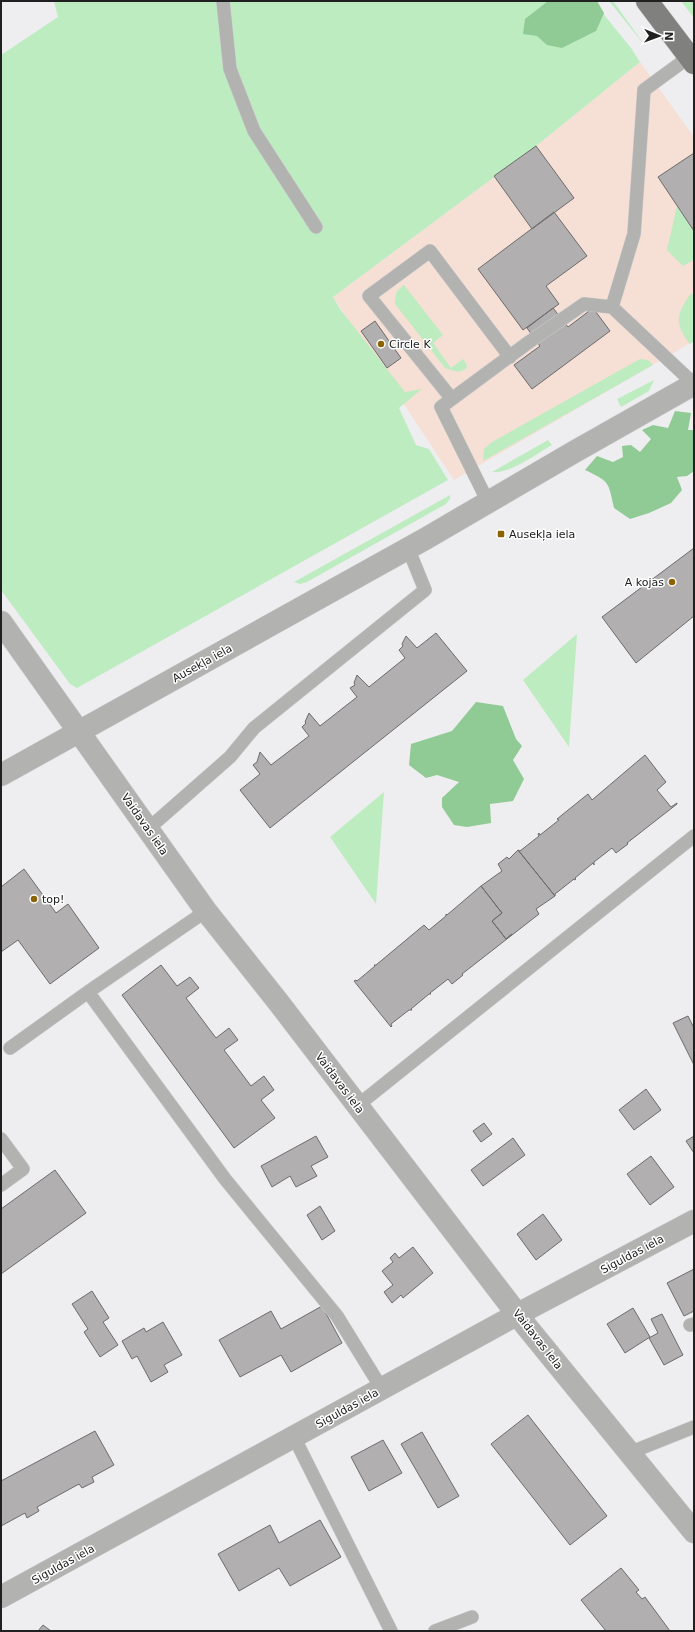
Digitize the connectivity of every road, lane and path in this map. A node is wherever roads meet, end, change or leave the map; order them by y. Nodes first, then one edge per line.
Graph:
1 (223, 1) edge
2 (647, 1) edge
3 (692, 60) edge
4 (316, 227) dead end
5 (612, 307) junction
6 (510, 357) junction
7 (694, 384) edge
8 (452, 399) junction
9 (488, 502) junction
10 (408, 548) junction
11 (1, 622) edge
12 (79, 731) junction
13 (1, 775) edge
14 (148, 829) junction
15 (694, 836) edge
16 (206, 911) junction
17 (88, 992) junction
18 (10, 1048) dead end
19 (357, 1106) junction
20 (1, 1139) edge
21 (1, 1185) edge
22 (694, 1221) edge
23 (518, 1314) junction
24 (382, 1389) junction
25 (694, 1426) edge
26 (294, 1437) junction
27 (629, 1453) junction
28 (694, 1532) edge
29 (1, 1597) edge
30 (472, 1617) dead end
31 (391, 1631) edge
32 (435, 1631) edge

1 - 4 lane
2 - 3 main road
3 - 5 lane
5 - 6 lane
5 - 7 lane
6 - 8 lane
6 - 8 lane
7 - 9 street, Ausekļa iela
8 - 9 lane
9 - 10 street, Ausekļa iela
10 - 12 street, Ausekļa iela
10 - 14 lane
11 - 12 street, Vaidavas iela
12 - 13 street, Ausekļa iela
12 - 14 street, Vaidavas iela
14 - 16 street, Vaidavas iela
15 - 19 lane
16 - 17 lane
16 - 19 street, Vaidavas iela
17 - 18 lane
17 - 24 lane
19 - 23 street, Vaidavas iela
20 - 21 lane
22 - 23 street, Siguldas iela
23 - 24 street, Siguldas iela
23 - 27 street, Vaidavas iela
24 - 26 street, Siguldas iela
25 - 27 lane
26 - 29 street, Siguldas iela
26 - 31 lane
27 - 28 street, Vaidavas iela
30 - 32 lane

